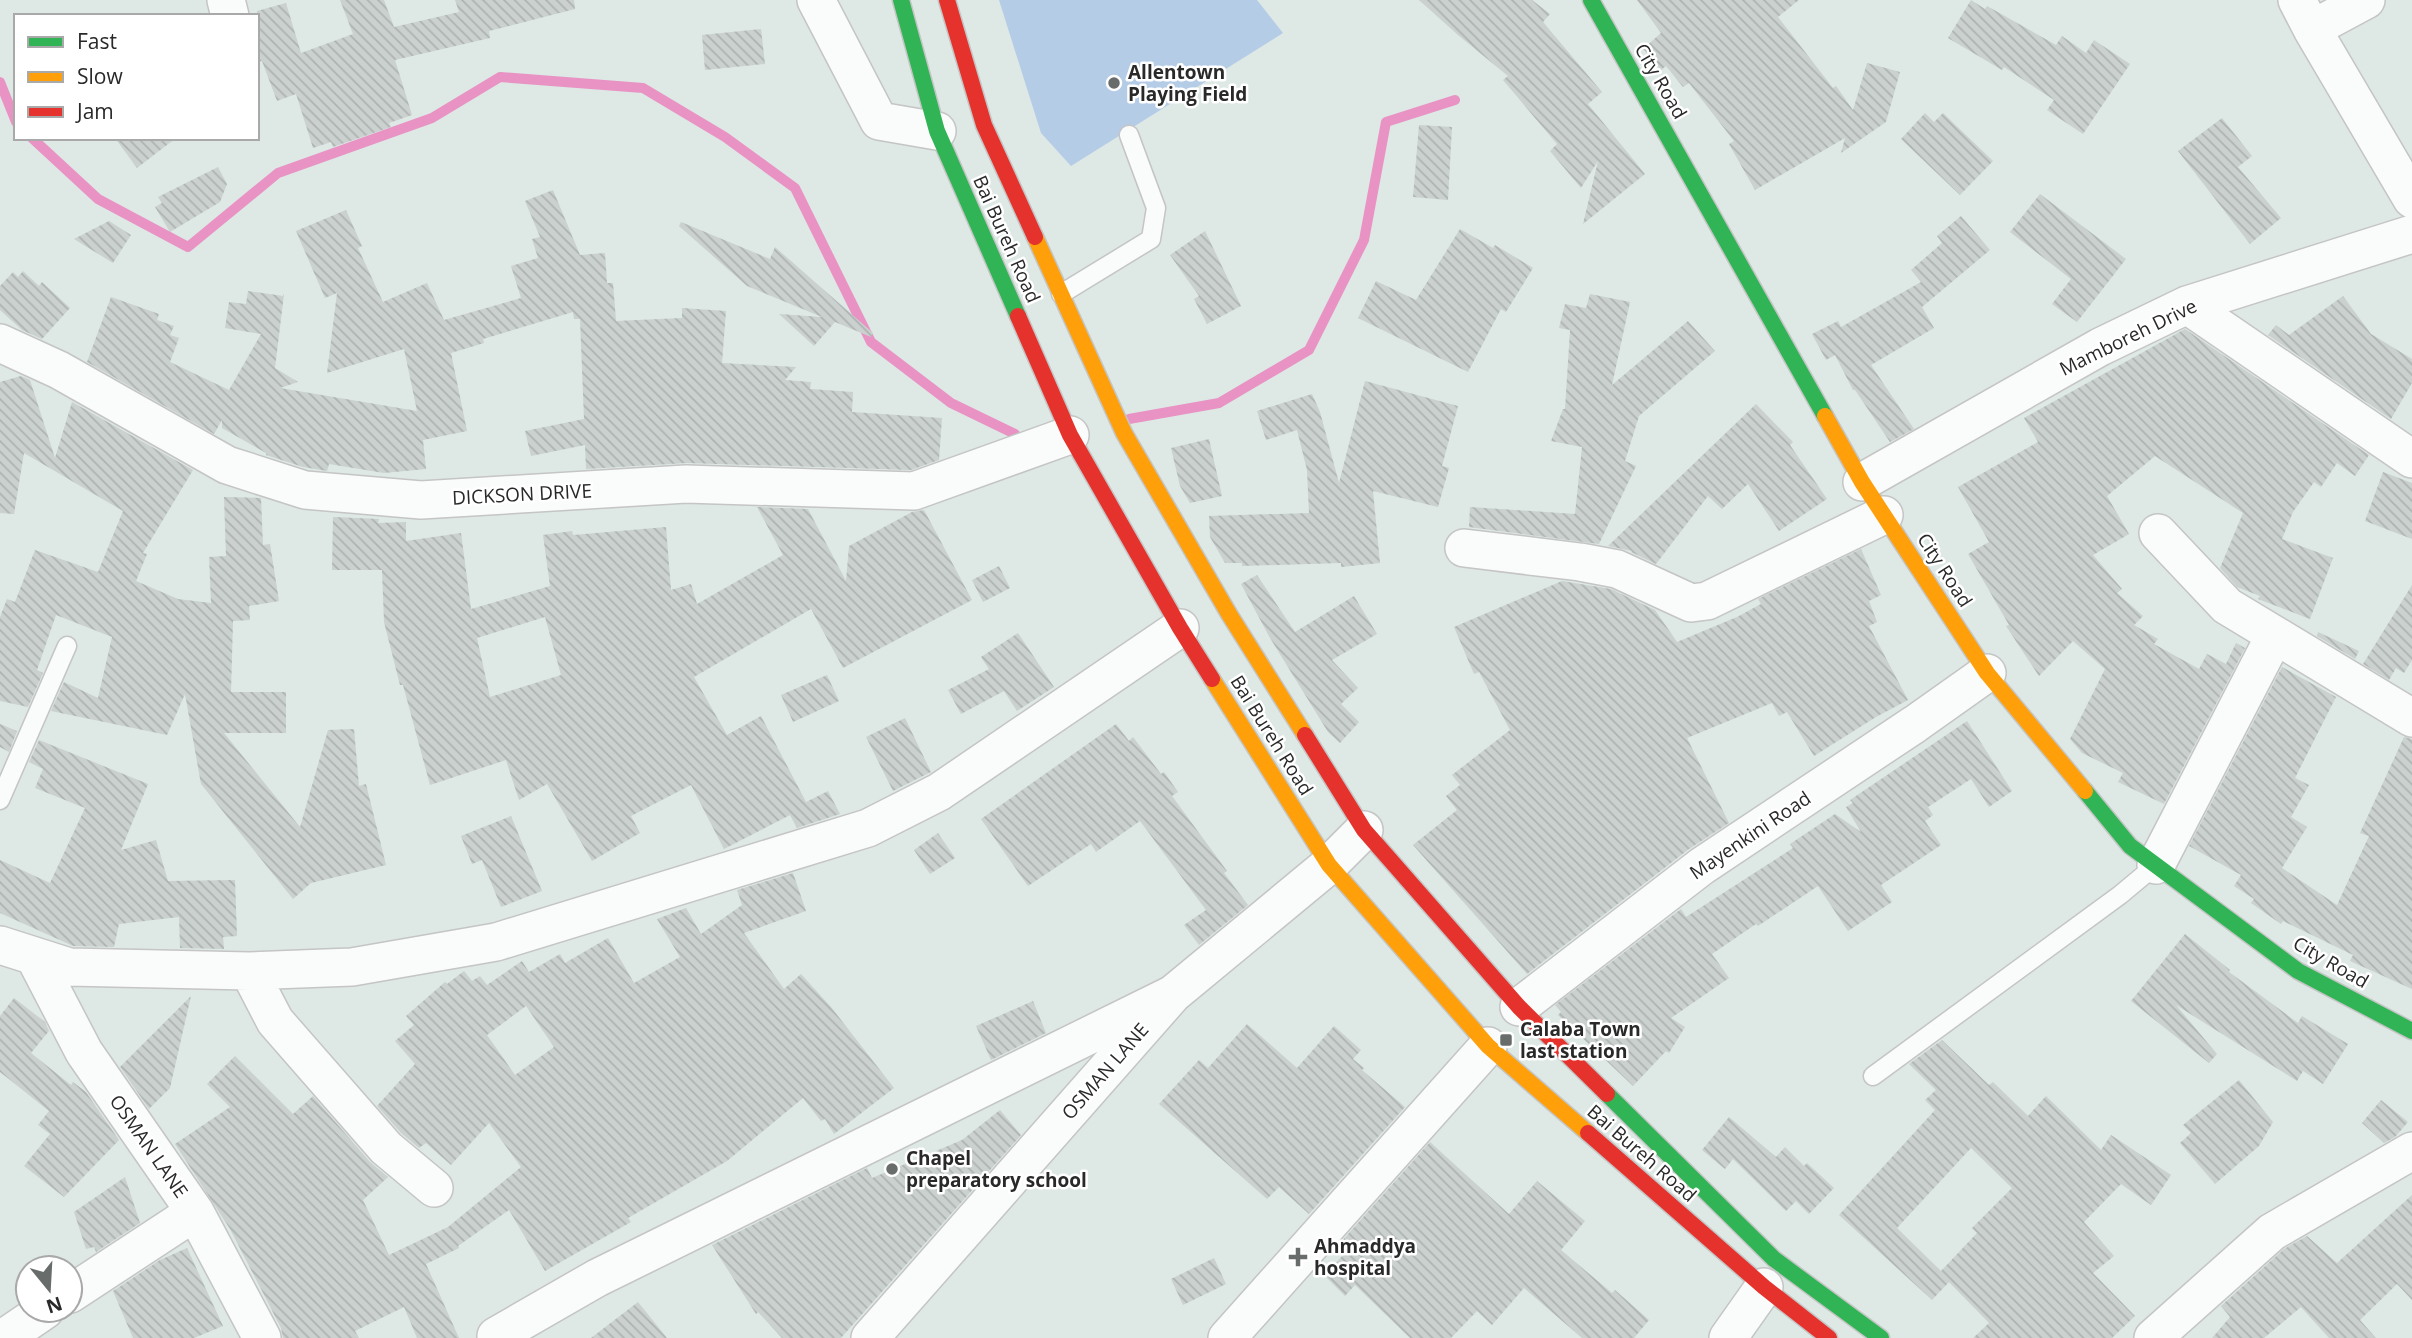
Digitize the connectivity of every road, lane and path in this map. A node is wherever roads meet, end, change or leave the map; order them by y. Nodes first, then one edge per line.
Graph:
1 (816, 0) edge
2 (901, 0) edge
3 (947, 0) edge
4 (1591, 0) edge
5 (2367, 0) edge
6 (2305, 14) edge
7 (937, 131) junction
8 (1129, 135) dead end
9 (2412, 199) edge
10 (2412, 233) edge
11 (1061, 294) junction
12 (2188, 305) junction
13 (0, 343) edge
14 (1070, 435) junction
15 (2412, 459) edge
16 (1862, 482) junction
17 (1884, 515) junction
18 (2158, 533) dead end
19 (1464, 548) dead end
20 (1180, 628) junction
21 (2275, 635) junction
22 (68, 646) dead end
23 (1987, 673) junction
24 (2412, 718) edge
25 (0, 800) edge
26 (1364, 830) junction
27 (1329, 865) junction
28 (2157, 865) junction
29 (10, 952) edge
30 (248, 971) junction
31 (1173, 994) junction
32 (1519, 1007) junction
33 (2412, 1031) edge
34 (1488, 1046) junction
35 (1873, 1076) dead end
36 (2412, 1151) edge
37 (434, 1188) dead end
38 (195, 1212) junction
39 (84, 1285) edge
40 (1764, 1287) junction
41 (24, 1324) edge
42 (496, 1336) edge
43 (4, 1338) edge
44 (262, 1338) edge
45 (870, 1338) edge
46 (1227, 1338) edge
47 (1728, 1338) edge
48 (1829, 1338) edge
49 (1881, 1338) edge
50 (2153, 1338) edge

1 - 7 street
2 - 7 main road, Bai Bureh Road
3 - 11 main road, Bai Bureh Road
4 - 16 main road, City Road
5 - 6 street
6 - 9 street
7 - 14 main road, Bai Bureh Road
8 - 11 lane
10 - 12 street, Mamboreh Drive
11 - 26 main road, Bai Bureh Road
12 - 15 street
12 - 16 street, Mamboreh Drive
13 - 14 street, DICKSON DRIVE
14 - 20 main road, Bai Bureh Road
16 - 17 main road, City Road
17 - 19 street
17 - 23 main road, City Road
18 - 21 street
20 - 27 main road, Bai Bureh Road
20 - 30 street
21 - 24 street
21 - 28 street
22 - 25 lane
23 - 28 main road, City Road
23 - 32 street, Mayenkini Road
26 - 27 street, OSMAN LANE
26 - 32 main road, Bai Bureh Road
27 - 31 street, OSMAN LANE
27 - 34 main road, Bai Bureh Road
28 - 33 main road, City Road
28 - 35 lane
29 - 30 street
29 - 38 street, OSMAN LANE
30 - 37 street
31 - 42 street
31 - 45 street, OSMAN LANE
32 - 49 main road, Bai Bureh Road
34 - 40 main road, Bai Bureh Road
34 - 46 street
36 - 50 street
38 - 39 street
38 - 44 street, OSMAN LANE
40 - 47 street
40 - 48 main road, Bai Bureh Road
41 - 43 street

